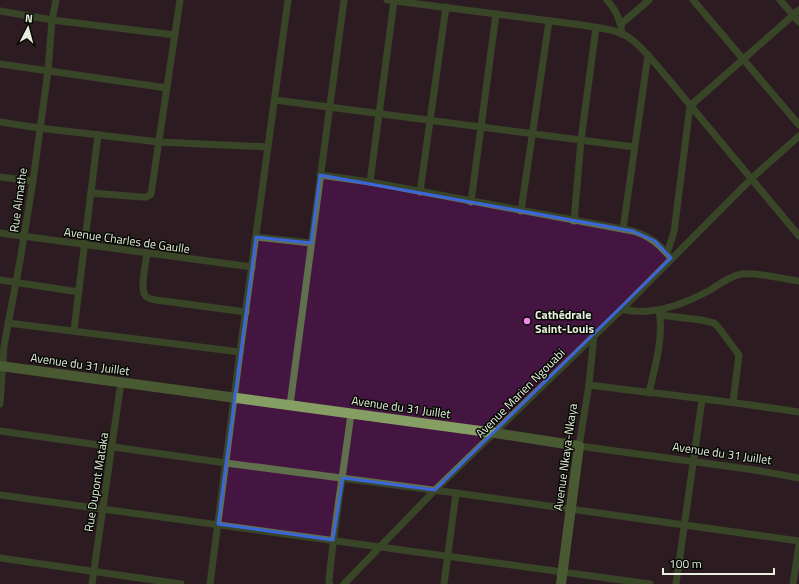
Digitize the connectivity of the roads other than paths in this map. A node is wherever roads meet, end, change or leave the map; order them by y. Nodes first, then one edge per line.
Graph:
1 (56, 0) edge
2 (180, 0) edge
3 (288, 0) edge
4 (344, 0) edge
5 (607, 0) edge
6 (649, 0) edge
7 (693, 0) edge
8 (780, 0) edge
9 (391, 1) edge
10 (446, 7) junction
11 (799, 10) edge
12 (0, 11) edge
13 (496, 14) junction
14 (793, 15) junction
15 (52, 20) junction
16 (549, 21) junction
17 (799, 22) edge
18 (621, 24) junction
19 (596, 28) junction
20 (622, 34) junction
21 (175, 35) junction
22 (648, 55) junction
23 (743, 59) junction
24 (0, 64) edge
25 (48, 72) junction
26 (167, 88) junction
27 (275, 100) junction
28 (330, 106) junction
29 (690, 106) junction
30 (380, 113) junction
31 (430, 119) junction
32 (0, 122) edge
33 (799, 125) edge
34 (480, 126) junction
35 (39, 128) junction
36 (532, 134) junction
37 (98, 135) junction
38 (799, 136) edge
39 (581, 140) junction
40 (160, 142) junction
41 (268, 147) junction
42 (634, 147) junction
43 (320, 175) junction
44 (0, 177) edge
45 (752, 178) junction
46 (33, 181) junction
47 (370, 182) junction
48 (420, 192) junction
49 (91, 193) junction
50 (471, 202) junction
51 (521, 211) junction
52 (574, 220) junction
53 (623, 229) junction
54 (0, 233) edge
55 (799, 236) edge
56 (24, 237) junction
57 (256, 237) junction
58 (311, 243) junction
59 (85, 245) junction
60 (147, 254) junction
61 (669, 256) junction
62 (252, 267) junction
63 (0, 280) edge
64 (799, 281) edge
65 (16, 282) junction
66 (79, 292) junction
67 (622, 309) junction
68 (246, 312) junction
69 (659, 312) junction
70 (8, 323) junction
71 (74, 330) junction
72 (594, 334) junction
73 (240, 352) junction
74 (2, 366) edge
75 (121, 382) junction
76 (589, 385) junction
77 (649, 393) junction
78 (234, 398) junction
79 (702, 400) junction
80 (733, 402) junction
81 (0, 404) edge
82 (290, 405) junction
83 (799, 412) edge
84 (351, 413) junction
85 (0, 431) edge
86 (495, 433) junction
87 (579, 446) junction
88 (112, 447) junction
89 (693, 462) junction
90 (226, 463) junction
91 (343, 478) junction
92 (799, 478) edge
93 (435, 490) junction
94 (456, 493) junction
95 (0, 495) edge
96 (570, 509) junction
97 (102, 510) junction
98 (218, 524) junction
99 (685, 525) junction
100 (333, 540) junction
101 (799, 541) edge
102 (799, 545) edge
103 (381, 548) junction
104 (447, 557) junction
105 (0, 558) edge
106 (94, 572) junction
107 (563, 573) junction
108 (92, 584) edge
109 (181, 584) edge
110 (210, 584) edge
111 (330, 584) edge
112 (344, 584) edge
113 (444, 584) edge
114 (561, 584) edge
115 (650, 584) edge
116 (676, 584) edge
117 (793, 584) edge

1 - 15 street, Rue Almathe
2 - 21 street
3 - 27 street
4 - 28 street
5 - 18 street
6 - 18 street
7 - 23 street
8 - 14 street
9 - 10 street
9 - 30 street
10 - 13 street
10 - 31 street
11 - 14 street
12 - 15 street
13 - 16 street
13 - 34 street
14 - 17 street
14 - 23 street
15 - 21 street
15 - 25 street, Rue Almathe
16 - 19 street
16 - 36 street
18 - 20 street
19 - 20 street
19 - 39 street
20 - 22 street
21 - 26 street
22 - 29 street
22 - 42 street
23 - 29 street
23 - 33 street
24 - 25 street
25 - 26 street
25 - 35 street, Rue Almathe
26 - 40 street
27 - 28 street
27 - 41 street
28 - 30 street
28 - 43 street
29 - 45 street
29 - 61 street
30 - 31 street
30 - 47 street
31 - 34 street
31 - 48 street
32 - 35 street
34 - 36 street
34 - 50 street
35 - 37 street
35 - 46 street, Rue Almathe
36 - 39 street
36 - 51 street
37 - 40 street
37 - 49 street
38 - 45 street, Avenue Marien Ngouabi
39 - 42 street
39 - 52 street
40 - 41 street
40 - 49 street
41 - 57 street
42 - 53 street
43 - 47 street
43 - 58 street
44 - 46 street
45 - 55 street
45 - 61 street, Avenue Marien Ngouabi
46 - 56 street, Rue Almathe
47 - 48 street
48 - 50 street
49 - 59 street
50 - 51 street
51 - 52 street
52 - 53 street
53 - 61 street
54 - 56 street, Avenue Charles de Gaulle
56 - 59 street, Avenue Charles de Gaulle
56 - 65 street, Rue Almathe
57 - 58 street
57 - 62 street
58 - 82 street
59 - 60 street, Avenue Charles de Gaulle
59 - 66 street
60 - 62 street, Avenue Charles de Gaulle
60 - 68 street
61 - 67 street, Avenue Marien Ngouabi
62 - 68 street
63 - 65 street
64 - 69 street
65 - 66 street
65 - 70 street, Rue Almathe
66 - 71 street
67 - 69 street
67 - 72 street, Avenue Marien Ngouabi
68 - 73 street
69 - 77 street
69 - 80 street
70 - 71 street
70 - 74 street, Rue Almathe
71 - 73 street
72 - 76 street, Avenue Nkaya-Nkaya
72 - 86 street, Avenue Marien Ngouabi
73 - 78 street
74 - 75 street, Avenue du 31 Juillet
74 - 81 street, Rue Almathe
75 - 78 street, Avenue du 31 Juillet
75 - 88 street, Rue Dupont Mataka
76 - 77 street
76 - 87 street, Avenue Nkaya-Nkaya
77 - 79 street
78 - 82 street, Avenue du 31 Juillet
78 - 90 street
79 - 80 street
79 - 89 street
80 - 83 street
82 - 84 street, Avenue du 31 Juillet
84 - 86 street, Avenue du 31 Juillet
84 - 91 street
85 - 88 street
86 - 87 street, Avenue du 31 Juillet
86 - 93 street, Avenue Marien Ngouabi
87 - 89 street, Avenue du 31 Juillet
87 - 96 street, Avenue Nkaya-Nkaya
88 - 90 street
88 - 97 street, Rue Dupont Mataka
89 - 92 street, Avenue du 31 Juillet
89 - 99 street
90 - 91 street
90 - 98 street
91 - 93 street
91 - 100 street
93 - 94 street
93 - 103 street, Avenue Marien Ngouabi
94 - 96 street
94 - 104 street
95 - 97 street
96 - 99 street
96 - 107 street, Avenue Nkaya-Nkaya
97 - 98 street
97 - 106 street, Rue Dupont Mataka
98 - 100 street
98 - 110 street
99 - 101 street
99 - 116 street
100 - 103 street
100 - 111 street
102 - 117 street
103 - 104 street
103 - 112 street, Avenue Marien Ngouabi
104 - 107 street
104 - 113 street
105 - 106 street
106 - 108 street, Rue Dupont Mataka
106 - 109 street
107 - 114 street, Avenue Nkaya-Nkaya
107 - 115 street

